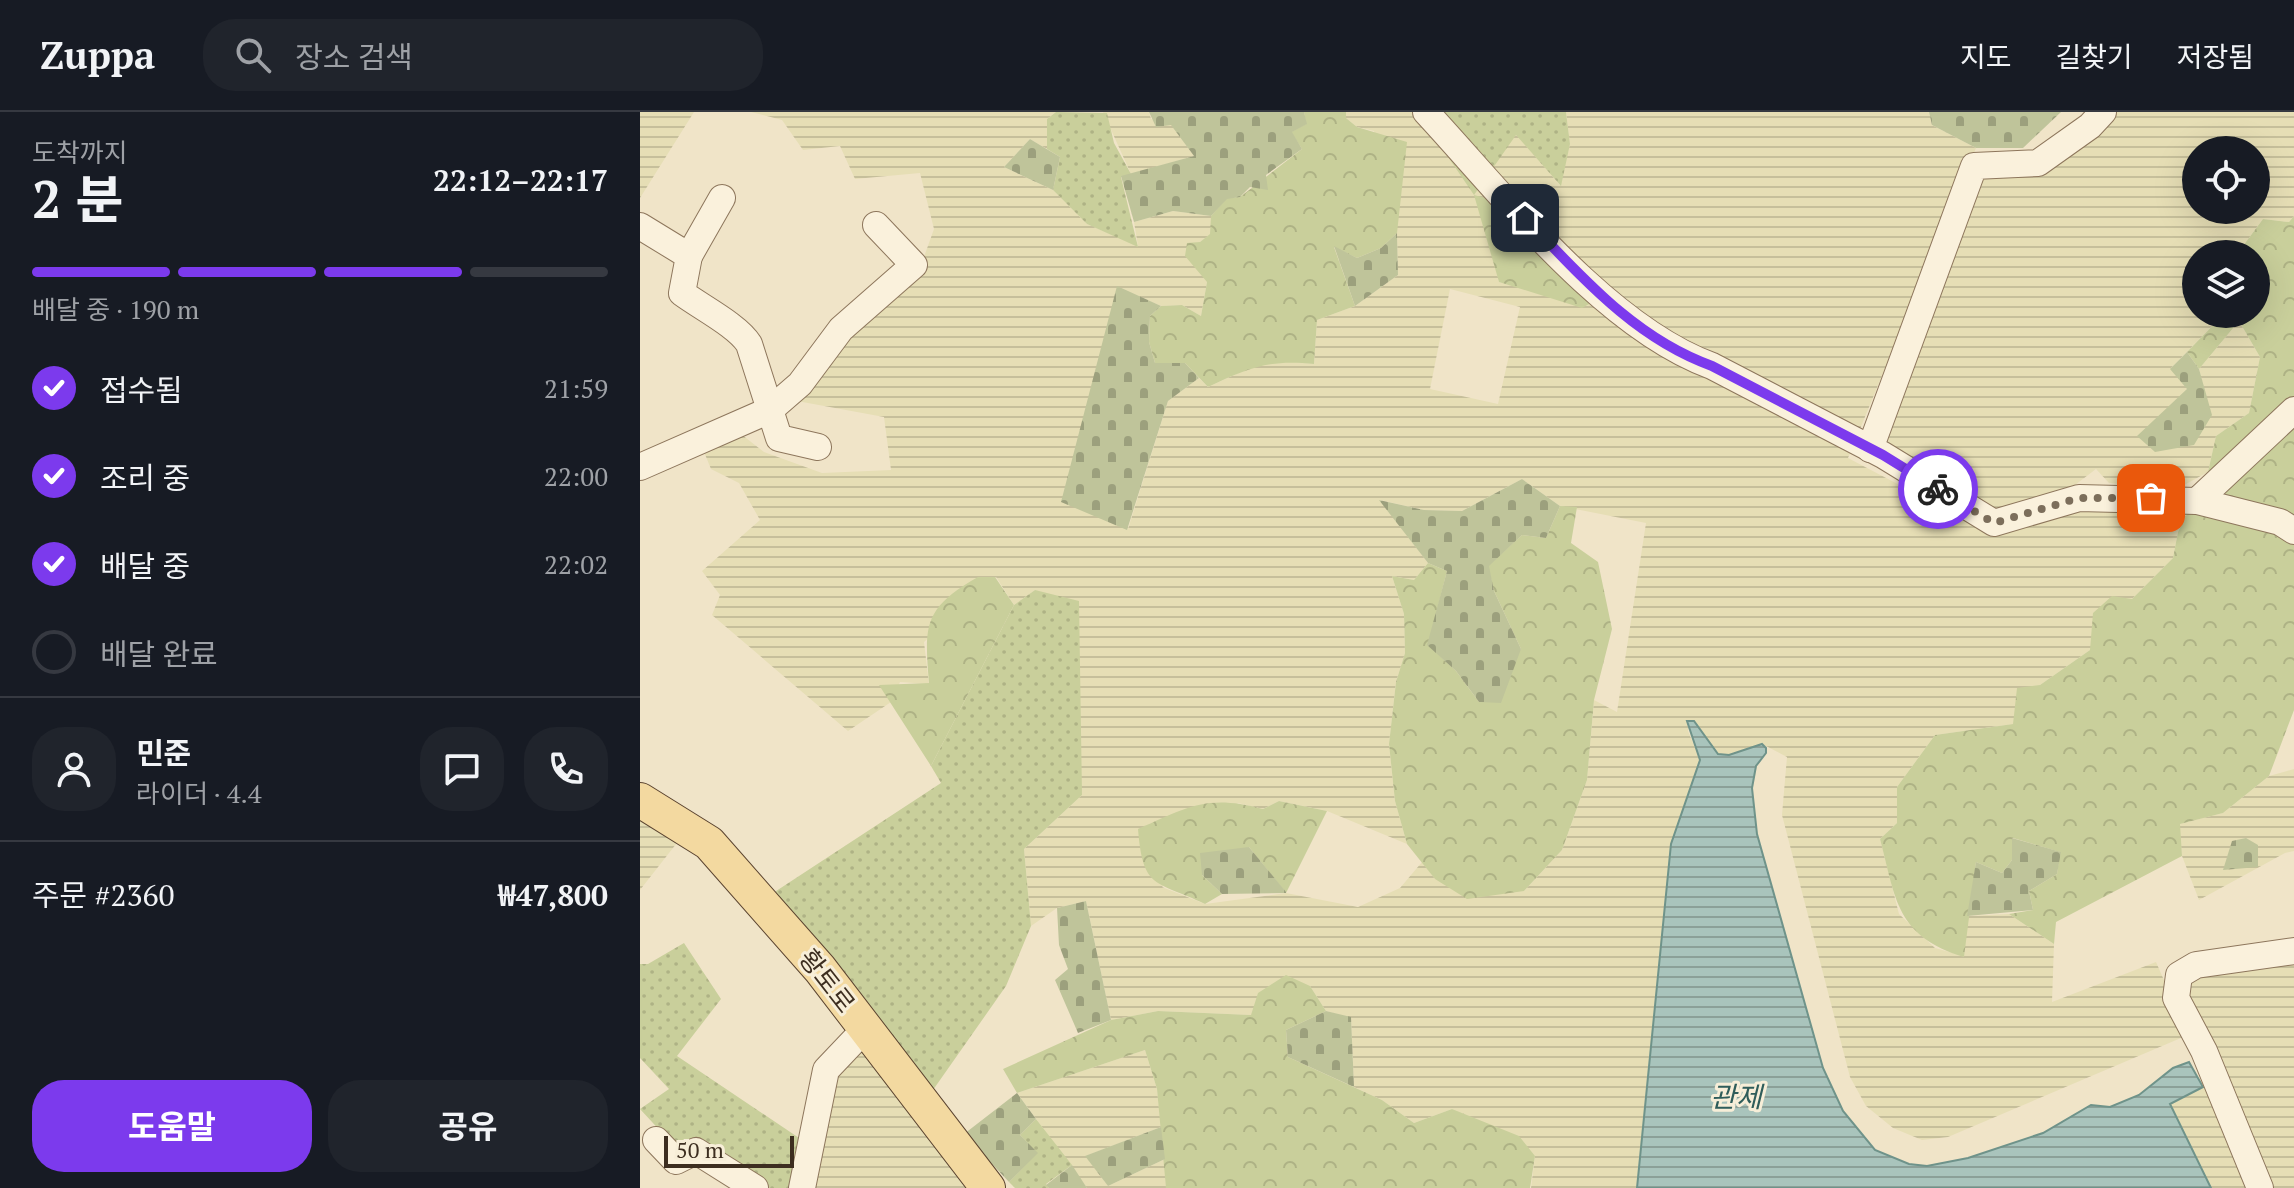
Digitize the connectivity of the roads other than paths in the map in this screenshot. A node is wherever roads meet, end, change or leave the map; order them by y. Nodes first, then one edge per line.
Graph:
1 (1426, 112) edge
2 (2103, 112) edge
3 (722, 198) dead end
4 (876, 225) dead end
5 (640, 226) edge
6 (689, 256) junction
7 (770, 410) junction
8 (2294, 410) edge
9 (818, 447) dead end
10 (1870, 449) junction
11 (640, 467) edge
12 (2197, 501) junction
13 (2294, 531) edge
14 (640, 800) edge
15 (2294, 951) edge
16 (864, 1030) junction
17 (656, 1140) dead end
18 (755, 1188) edge
19 (802, 1188) edge
20 (988, 1188) edge
21 (2260, 1188) edge

1 - 10 street
2 - 10 street
3 - 6 street
4 - 7 street
5 - 6 street
6 - 7 street
7 - 9 street
7 - 11 street
8 - 12 street
10 - 12 street
12 - 13 street
14 - 16 main road, 황토로
15 - 21 street
16 - 19 street
16 - 20 main road, 황토로
17 - 18 street

